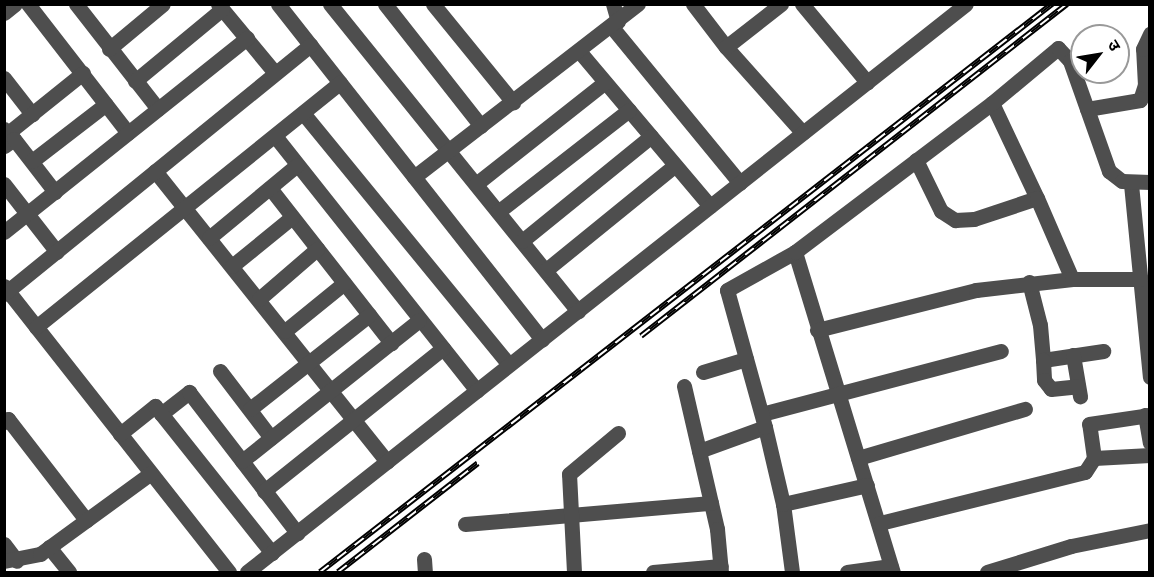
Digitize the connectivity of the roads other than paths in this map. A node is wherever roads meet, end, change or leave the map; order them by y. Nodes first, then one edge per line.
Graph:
1 (15, 4) edge
2 (28, 4) edge
3 (76, 4) edge
4 (163, 4) edge
5 (278, 4) edge
6 (330, 4) edge
7 (385, 4) edge
8 (433, 4) edge
9 (613, 4) edge
10 (638, 4) edge
11 (693, 4) edge
12 (781, 4) edge
13 (802, 4) edge
14 (966, 4) edge
15 (220, 7) edge
16 (4, 13) edge
17 (614, 23) junction
18 (1149, 34) edge
19 (247, 38) junction
20 (310, 45) junction
21 (726, 47) junction
22 (109, 49) junction
23 (579, 51) junction
24 (83, 73) junction
25 (275, 73) junction
26 (4, 78) edge
27 (135, 81) junction
28 (605, 82) junction
29 (867, 82) junction
30 (340, 83) junction
31 (513, 102) junction
32 (992, 103) junction
33 (106, 104) junction
34 (158, 109) junction
35 (1087, 109) junction
36 (629, 110) junction
37 (303, 113) junction
38 (32, 114) junction
39 (482, 126) junction
40 (4, 129) edge
41 (128, 133) junction
42 (803, 133) junction
43 (275, 136) junction
44 (651, 136) junction
45 (4, 146) edge
46 (449, 151) junction
47 (916, 160) junction
48 (32, 161) junction
49 (297, 165) junction
50 (675, 165) junction
51 (155, 171) junction
52 (414, 177) junction
53 (1149, 182) edge
54 (740, 183) junction
55 (4, 184) edge
56 (476, 184) junction
57 (1131, 184) junction
58 (270, 188) junction
59 (55, 192) junction
60 (1037, 198) junction
61 (710, 206) junction
62 (186, 209) junction
63 (498, 212) junction
64 (27, 214) junction
65 (292, 217) junction
66 (4, 232) edge
67 (209, 238) junction
68 (522, 241) junction
69 (318, 249) junction
70 (57, 252) junction
71 (795, 252) junction
72 (232, 266) junction
73 (546, 270) junction
74 (1072, 279) junction
75 (1140, 279) junction
76 (1029, 282) junction
77 (344, 283) junction
78 (6, 290) edge
79 (259, 299) junction
80 (578, 311) junction
81 (369, 315) junction
82 (420, 320) junction
83 (36, 327) junction
84 (817, 330) junction
85 (285, 331) junction
86 (542, 339) junction
87 (391, 343) junction
88 (443, 348) junction
89 (1001, 351) dead end
90 (1103, 351) dead end
91 (1073, 355) junction
92 (746, 359) junction
93 (1043, 360) junction
94 (310, 362) junction
95 (509, 365) junction
96 (220, 371) dead end
97 (703, 372) dead end
98 (1149, 377) edge
99 (684, 386) dead end
100 (331, 391) junction
101 (477, 391) junction
102 (835, 392) junction
103 (250, 409) junction
104 (1025, 409) dead end
105 (161, 414) junction
106 (1148, 415) edge
107 (353, 420) junction
108 (764, 421) junction
109 (4, 422) edge
110 (618, 433) dead end
111 (120, 434) junction
112 (271, 438) junction
113 (1149, 443) edge
114 (699, 451) junction
115 (1149, 455) edge
116 (858, 458) junction
117 (1094, 458) junction
118 (242, 461) junction
119 (387, 462) junction
120 (151, 473) junction
121 (867, 485) junction
122 (264, 490) junction
123 (711, 503) junction
124 (783, 504) junction
125 (569, 517) junction
126 (86, 520) junction
127 (880, 523) junction
128 (465, 524) dead end
129 (1149, 530) edge
130 (297, 533) junction
131 (4, 544) edge
132 (49, 547) junction
133 (272, 553) junction
134 (11, 561) edge
135 (721, 569) edge
136 (892, 569) edge
137 (857, 572) edge
138 (69, 573) edge
139 (229, 573) edge
140 (247, 573) edge
141 (573, 573) edge
142 (653, 573) edge
143 (792, 573) edge
144 (987, 573) edge

1 - 16 street
2 - 24 street
3 - 22 street
4 - 22 street
5 - 20 street
6 - 46 street
7 - 39 street
8 - 31 street
9 - 17 street
10 - 17 street
11 - 21 street
12 - 21 street
13 - 29 street
14 - 29 street
15 - 19 street
15 - 27 street
17 - 23 street
17 - 54 street
18 - 35 street
19 - 25 street
19 - 34 street
20 - 25 street
20 - 30 street
21 - 42 street
22 - 27 street
23 - 28 street
23 - 31 street
24 - 33 street
24 - 38 street
25 - 51 street
26 - 38 street
27 - 34 street
28 - 36 street
28 - 56 street
29 - 42 street
30 - 37 street
30 - 52 street
31 - 39 street
32 - 35 street
32 - 47 street
32 - 60 street
33 - 41 street
33 - 48 street
34 - 41 street
35 - 57 street
36 - 44 street
36 - 63 street
37 - 43 street
37 - 95 street
38 - 40 street
39 - 46 street
41 - 59 street
42 - 54 street
43 - 49 street
43 - 62 street
44 - 50 street
44 - 68 street
45 - 48 street
46 - 52 street
46 - 56 street
47 - 60 street
47 - 71 street
48 - 59 street
49 - 58 street
49 - 82 street
50 - 61 street
50 - 73 street
51 - 62 street
51 - 70 street
52 - 86 street
53 - 57 street
54 - 61 street
55 - 64 street
56 - 63 street
57 - 75 street
58 - 65 street
58 - 67 street
59 - 64 street
60 - 74 street
61 - 80 street
62 - 67 street
62 - 83 street
63 - 68 street
64 - 66 street
64 - 70 street
65 - 69 street
65 - 72 street
67 - 72 street
68 - 73 street
69 - 77 street
69 - 79 street
70 - 78 street
71 - 84 street
71 - 92 street
72 - 79 street
73 - 80 street
74 - 75 street
74 - 76 street
75 - 98 street
76 - 84 street
76 - 93 street
77 - 81 street
77 - 85 street
78 - 83 street
79 - 85 street
80 - 86 street
81 - 87 street
81 - 94 street
82 - 87 street
82 - 88 street
83 - 111 street
84 - 102 street
85 - 94 street
86 - 95 street
87 - 100 street
88 - 101 street
88 - 107 street
89 - 102 street
90 - 91 street
91 - 93 street
91 - 93 street
92 - 97 street
92 - 108 street
94 - 100 street
94 - 103 street
95 - 101 street
96 - 103 street
99 - 114 street
100 - 107 street
100 - 112 street
101 - 119 street
102 - 108 street
102 - 116 street
103 - 112 street
104 - 116 street
105 - 111 street
105 - 118 street
105 - 133 street
106 - 113 street
106 - 117 street
107 - 119 street
107 - 122 street
108 - 114 street
108 - 124 street
109 - 126 street
110 - 125 street
111 - 120 street
112 - 118 street
114 - 123 street
115 - 117 street
116 - 121 street
117 - 127 street
118 - 122 street
119 - 130 street
120 - 126 street
120 - 139 street
121 - 124 street
121 - 127 street
122 - 130 street
123 - 125 street
123 - 135 street
124 - 143 street
125 - 128 street
125 - 141 street
126 - 132 street
127 - 136 street
129 - 144 street
130 - 133 street
131 - 134 street
132 - 134 street
132 - 138 street
133 - 140 street
135 - 142 street
136 - 137 street

